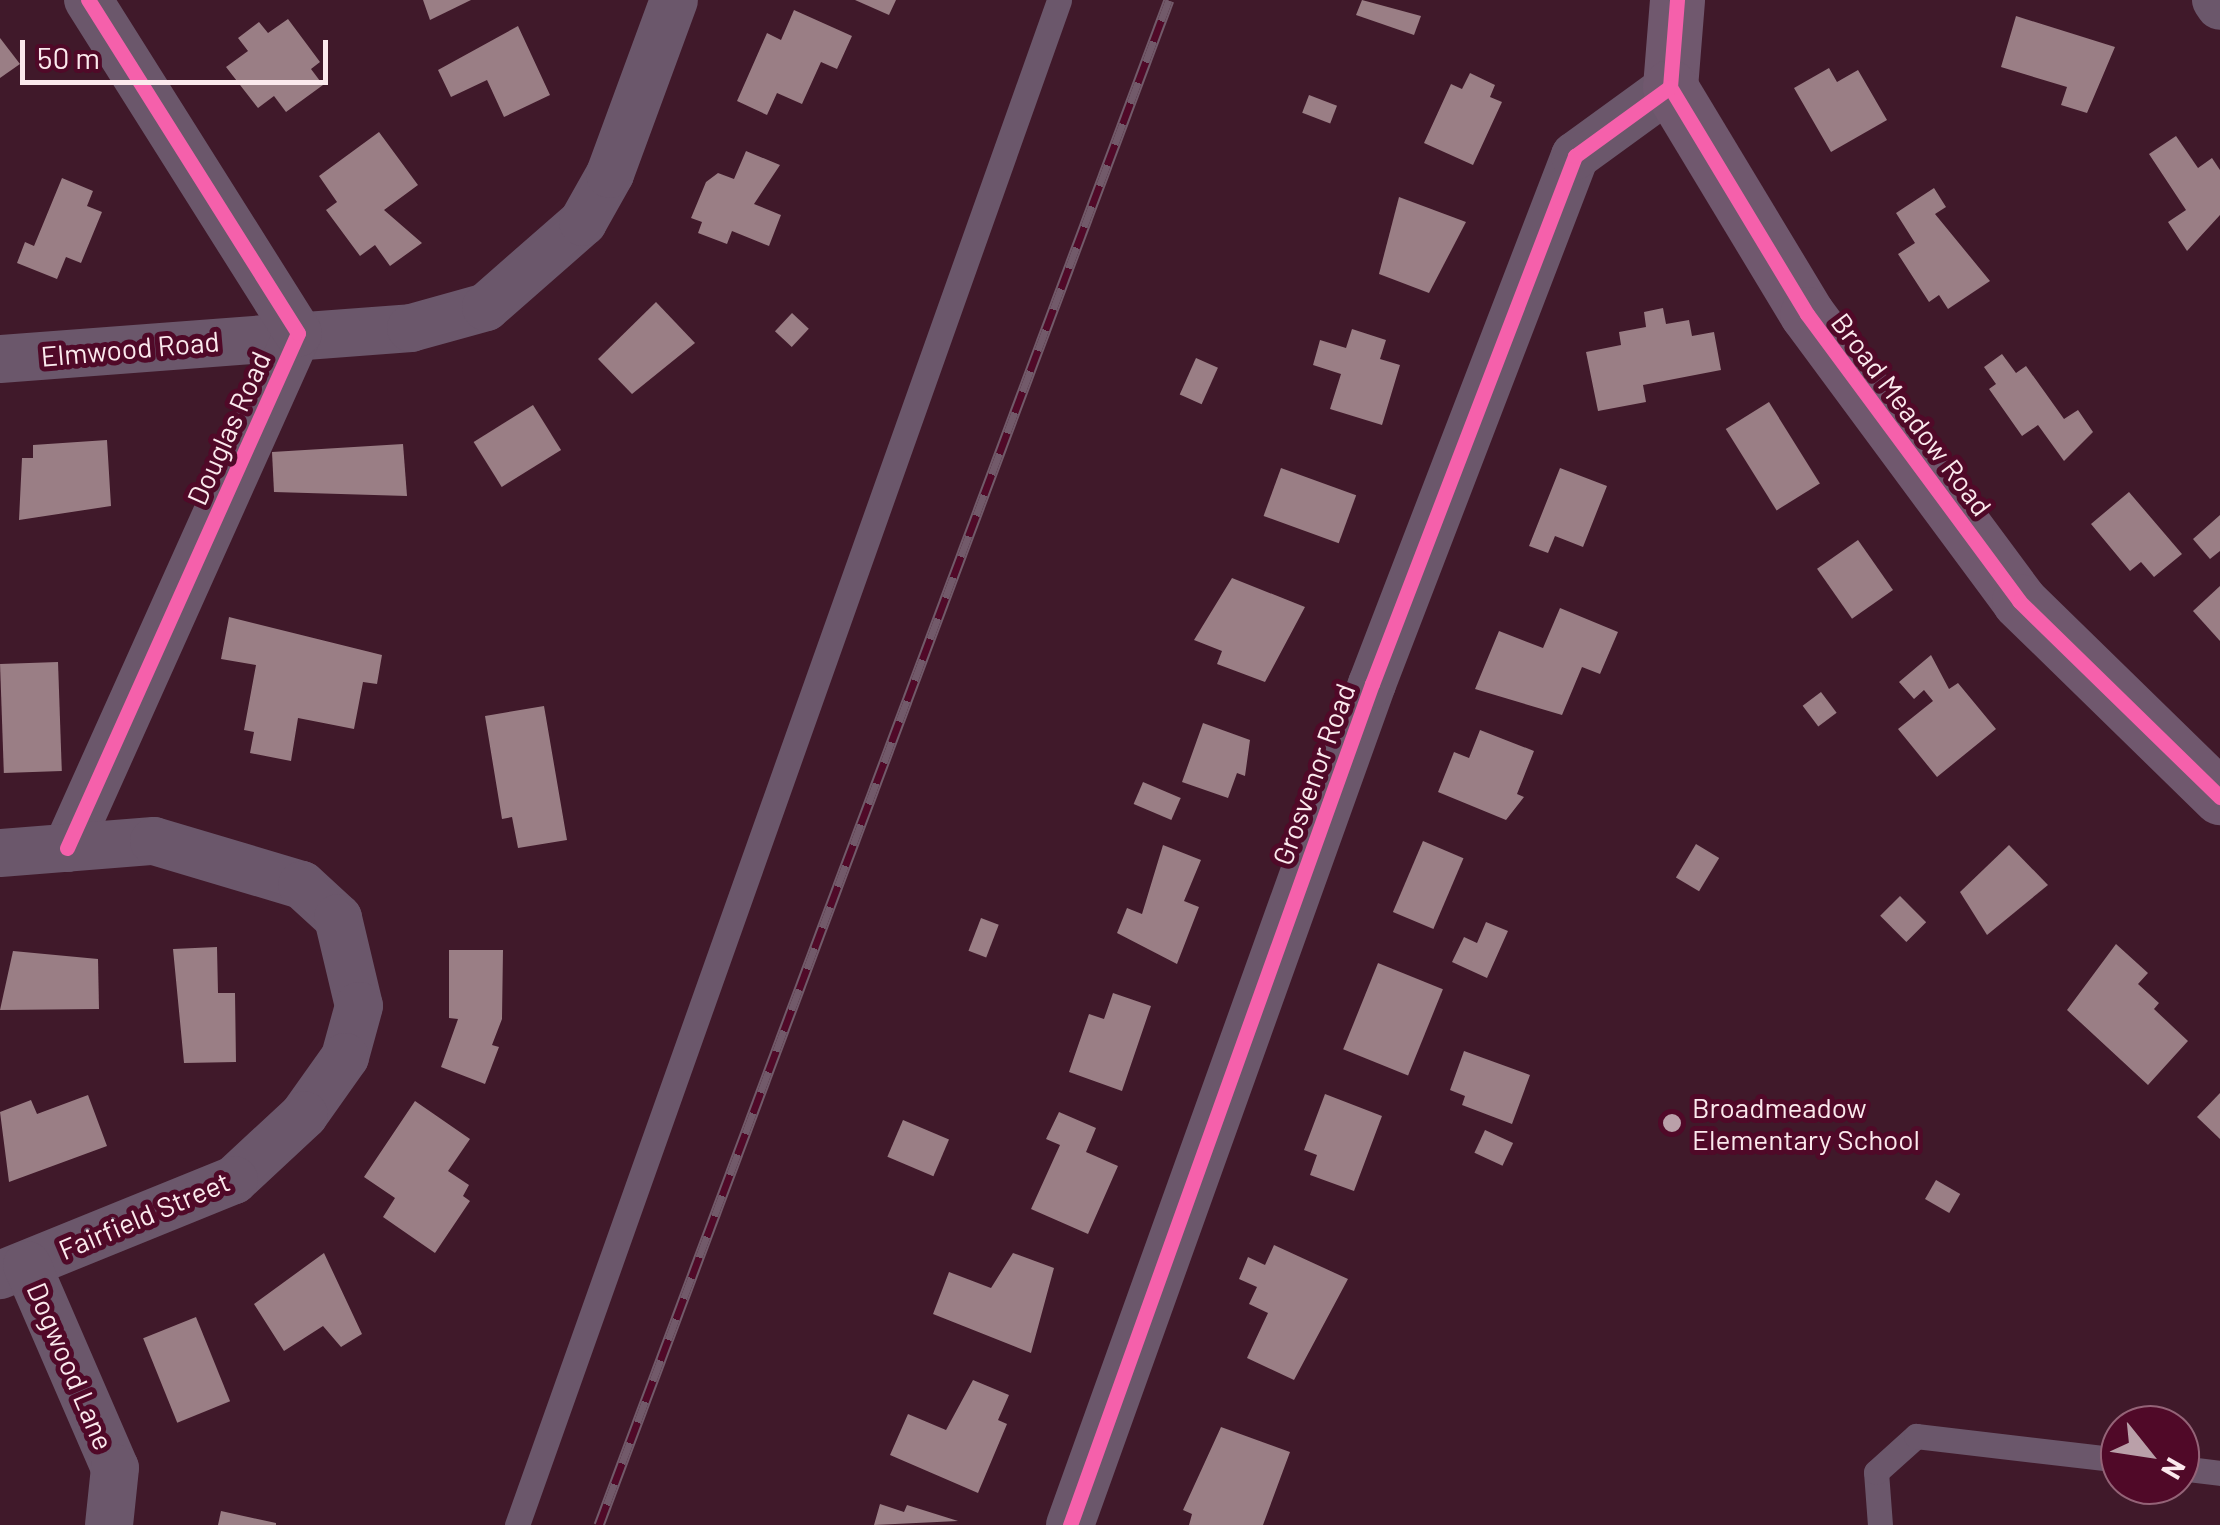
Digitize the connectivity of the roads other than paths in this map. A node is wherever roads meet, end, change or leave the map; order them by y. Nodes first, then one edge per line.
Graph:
1 (88, 0) edge
2 (1060, 0) edge
3 (1676, 0) edge
4 (2216, 0) edge
5 (2220, 6) edge
6 (657, 11) edge
7 (1670, 87) junction
8 (298, 333) junction
9 (0, 359) edge
10 (2220, 797) edge
11 (67, 848) junction
12 (0, 853) edge
13 (14, 1270) edge
14 (2100, 1458) edge
15 (110, 1525) edge
16 (517, 1525) edge
17 (1070, 1525) edge
18 (1880, 1525) edge

1 - 8 street, Douglas Road
2 - 16 lane
3 - 7 street
4 - 5 street
6 - 8 street, Elmwood Road
7 - 10 street, Broad Meadow Road
7 - 17 street, Grosvenor Road
8 - 9 street, Elmwood Road
8 - 11 street, Douglas Road
11 - 12 street, Fairfield Street
11 - 13 street, Fairfield Street
13 - 15 street, Dogwood Lane
14 - 18 lane

